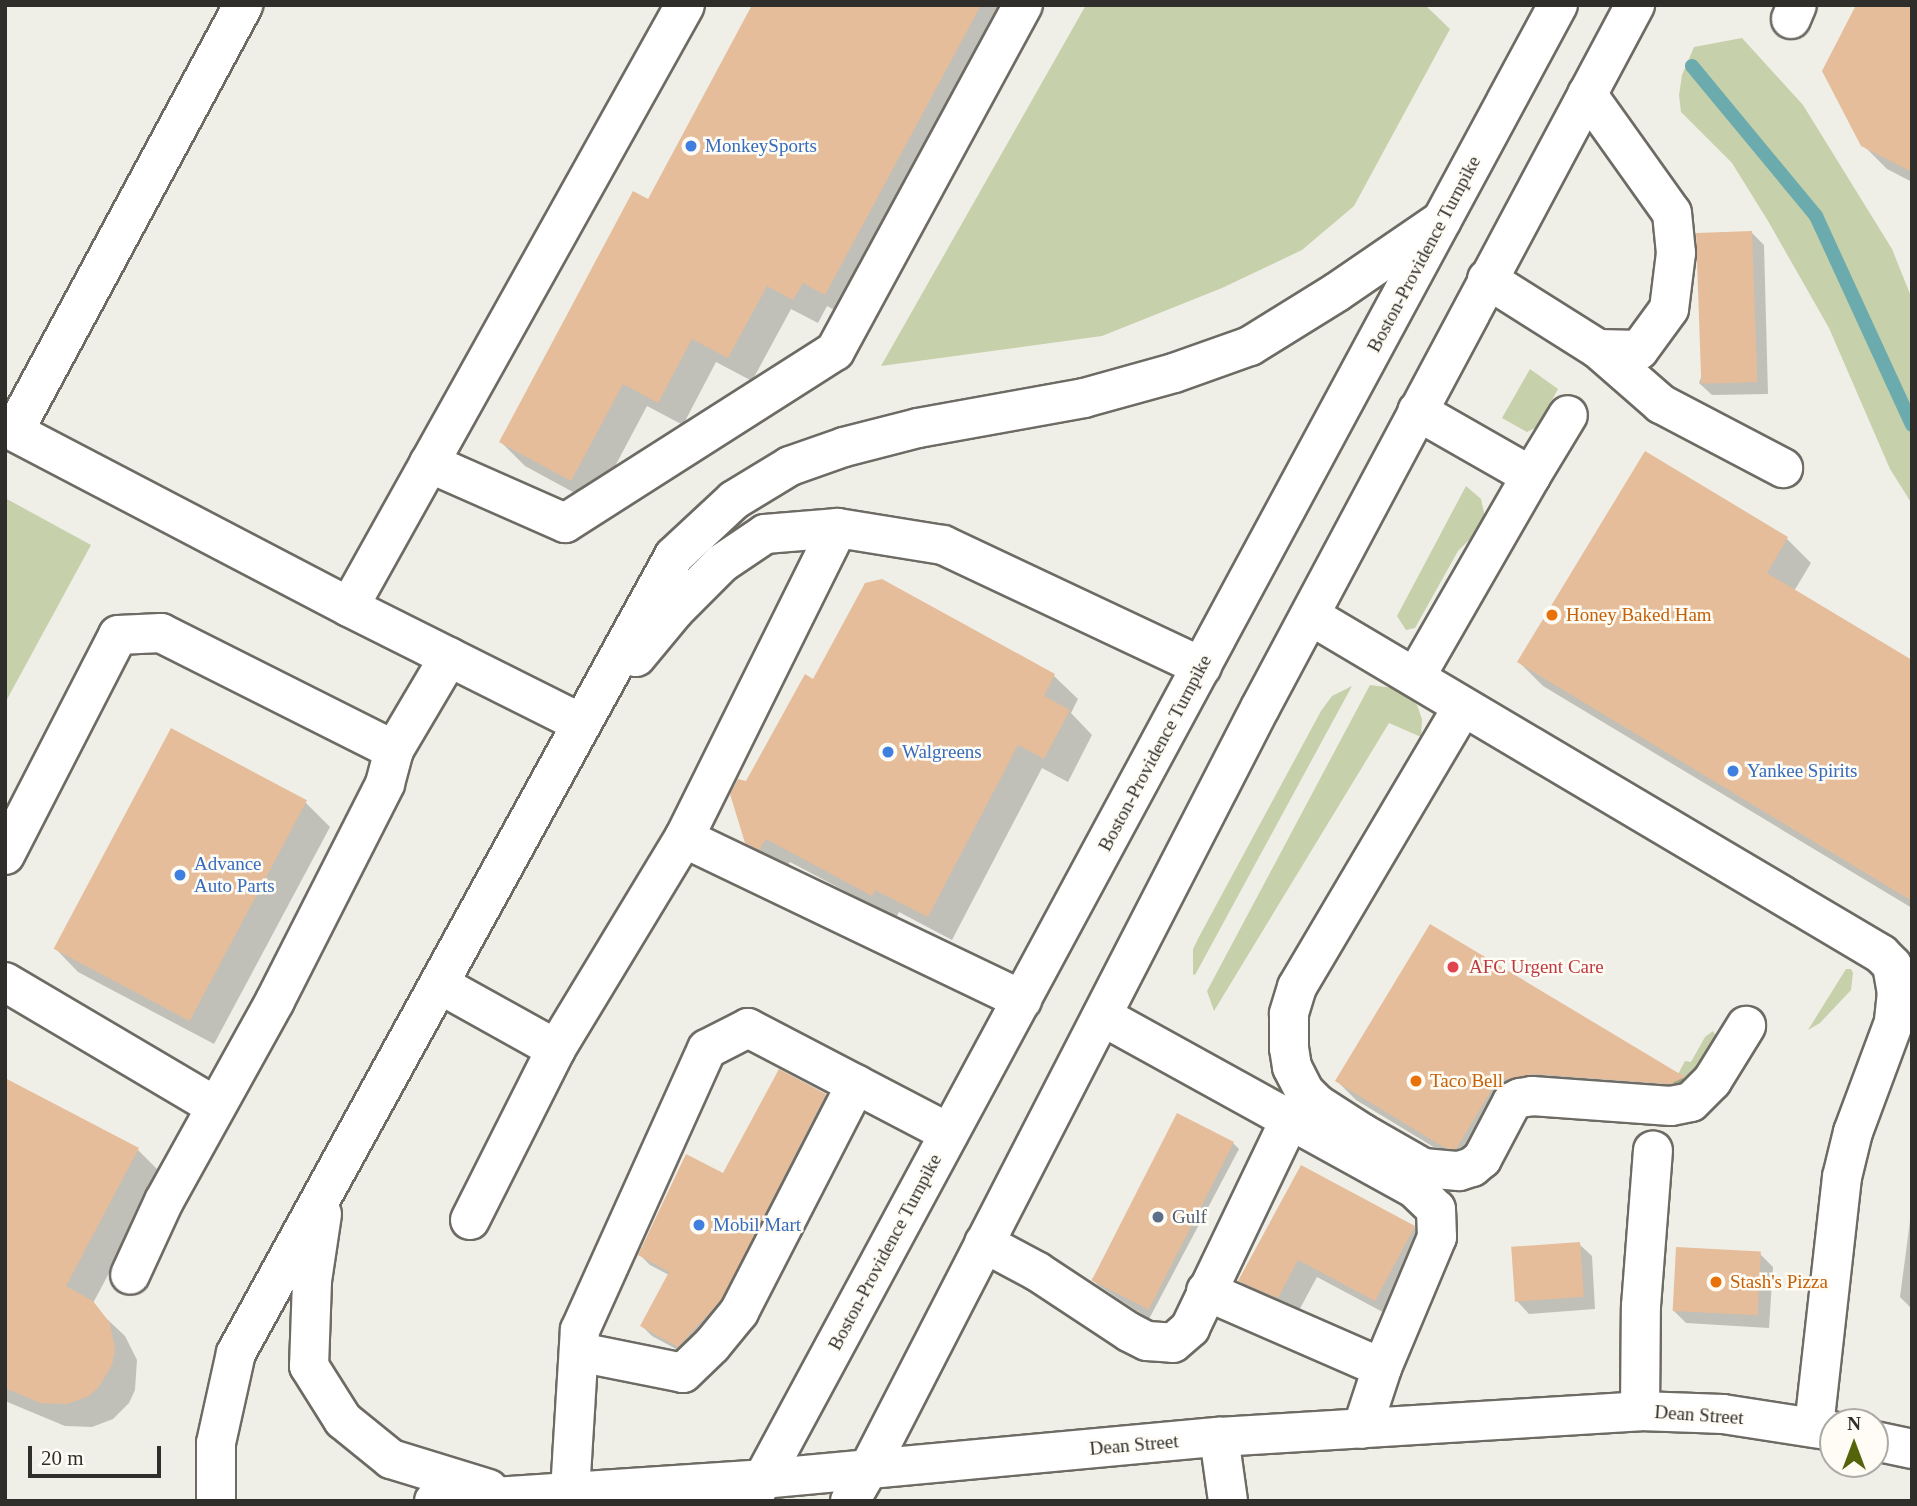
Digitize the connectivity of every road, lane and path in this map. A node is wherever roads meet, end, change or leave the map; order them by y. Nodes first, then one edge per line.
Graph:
1 (243, 5) edge
2 (685, 5) edge
3 (1023, 5) edge
4 (1558, 5) edge
5 (1635, 5) edge
6 (1587, 94) junction
7 (1442, 220) junction
8 (1487, 279) junction
9 (1598, 349) junction
10 (1417, 411) junction
11 (1568, 415) dead end
12 (10, 429) edge
13 (429, 463) junction
14 (1783, 467) dead end
15 (1531, 476) junction
16 (838, 528) junction
17 (349, 607) junction
18 (1311, 616) junction
19 (449, 657) junction
20 (1202, 667) junction
21 (1416, 676) junction
22 (1462, 708) junction
23 (581, 723) junction
24 (394, 750) junction
25 (684, 838) junction
26 (5, 855) edge
27 (5, 982) edge
28 (439, 984) junction
29 (1021, 1000) junction
30 (1102, 1016) junction
31 (1746, 1026) dead end
32 (556, 1049) junction
33 (856, 1084) junction
34 (216, 1107) junction
35 (1289, 1121) junction
36 (949, 1133) junction
37 (1653, 1150) dead end
38 (326, 1188) junction
39 (470, 1220) dead end
40 (985, 1244) junction
41 (130, 1275) dead end
42 (1206, 1291) junction
43 (579, 1352) junction
44 (1382, 1368) junction
45 (1825, 1408) edge
46 (1640, 1411) junction
47 (1819, 1428) edge
48 (1362, 1429) junction
49 (1219, 1437) junction
50 (1889, 1444) edge
51 (1912, 1449) edge
52 (859, 1485) edge
53 (757, 1490) edge
54 (570, 1492) junction
55 (511, 1495) junction
56 (216, 1501) edge
57 (435, 1501) edge
58 (1227, 1501) edge

1 - 12 main road
2 - 13 main road
3 - 13 main road
4 - 7 main road, Boston-Providence Turnpike
5 - 6 main road
6 - 8 main road
6 - 9 main road
7 - 20 main road, Boston-Providence Turnpike
7 - 23 main road
8 - 9 main road
8 - 10 main road
9 - 14 main road
10 - 15 main road
10 - 18 main road
11 - 15 main road
12 - 17 main road
13 - 17 main road
15 - 21 main road
16 - 20 main road
16 - 23 main road
16 - 25 main road
17 - 19 main road
18 - 21 main road
18 - 30 main road
19 - 23 main road
19 - 24 main road
20 - 29 main road, Boston-Providence Turnpike
21 - 22 main road
22 - 31 main road
22 - 45 main road
23 - 28 main road
24 - 26 main road
24 - 34 main road
25 - 29 main road
25 - 32 main road
27 - 34 main road
28 - 32 main road
28 - 38 main road
29 - 36 main road, Boston-Providence Turnpike
30 - 35 main road
30 - 40 main road
32 - 39 main road
33 - 36 main road
33 - 43 main road
33 - 43 main road
34 - 41 main road
35 - 42 main road
35 - 44 main road
36 - 53 main road, Boston-Providence Turnpike
37 - 46 main road
38 - 55 main road
38 - 56 main road
40 - 42 main road
40 - 52 main road
42 - 44 main road
43 - 54 main road
44 - 48 main road
46 - 47 main road, Dean Street
46 - 48 main road, Dean Street
48 - 49 main road, Dean Street
49 - 52 main road, Dean Street
49 - 58 main road
50 - 51 main road
52 - 53 main road, Dean Street
53 - 54 main road, Dean Street
54 - 55 main road, Dean Street
55 - 57 main road, Dean Street

